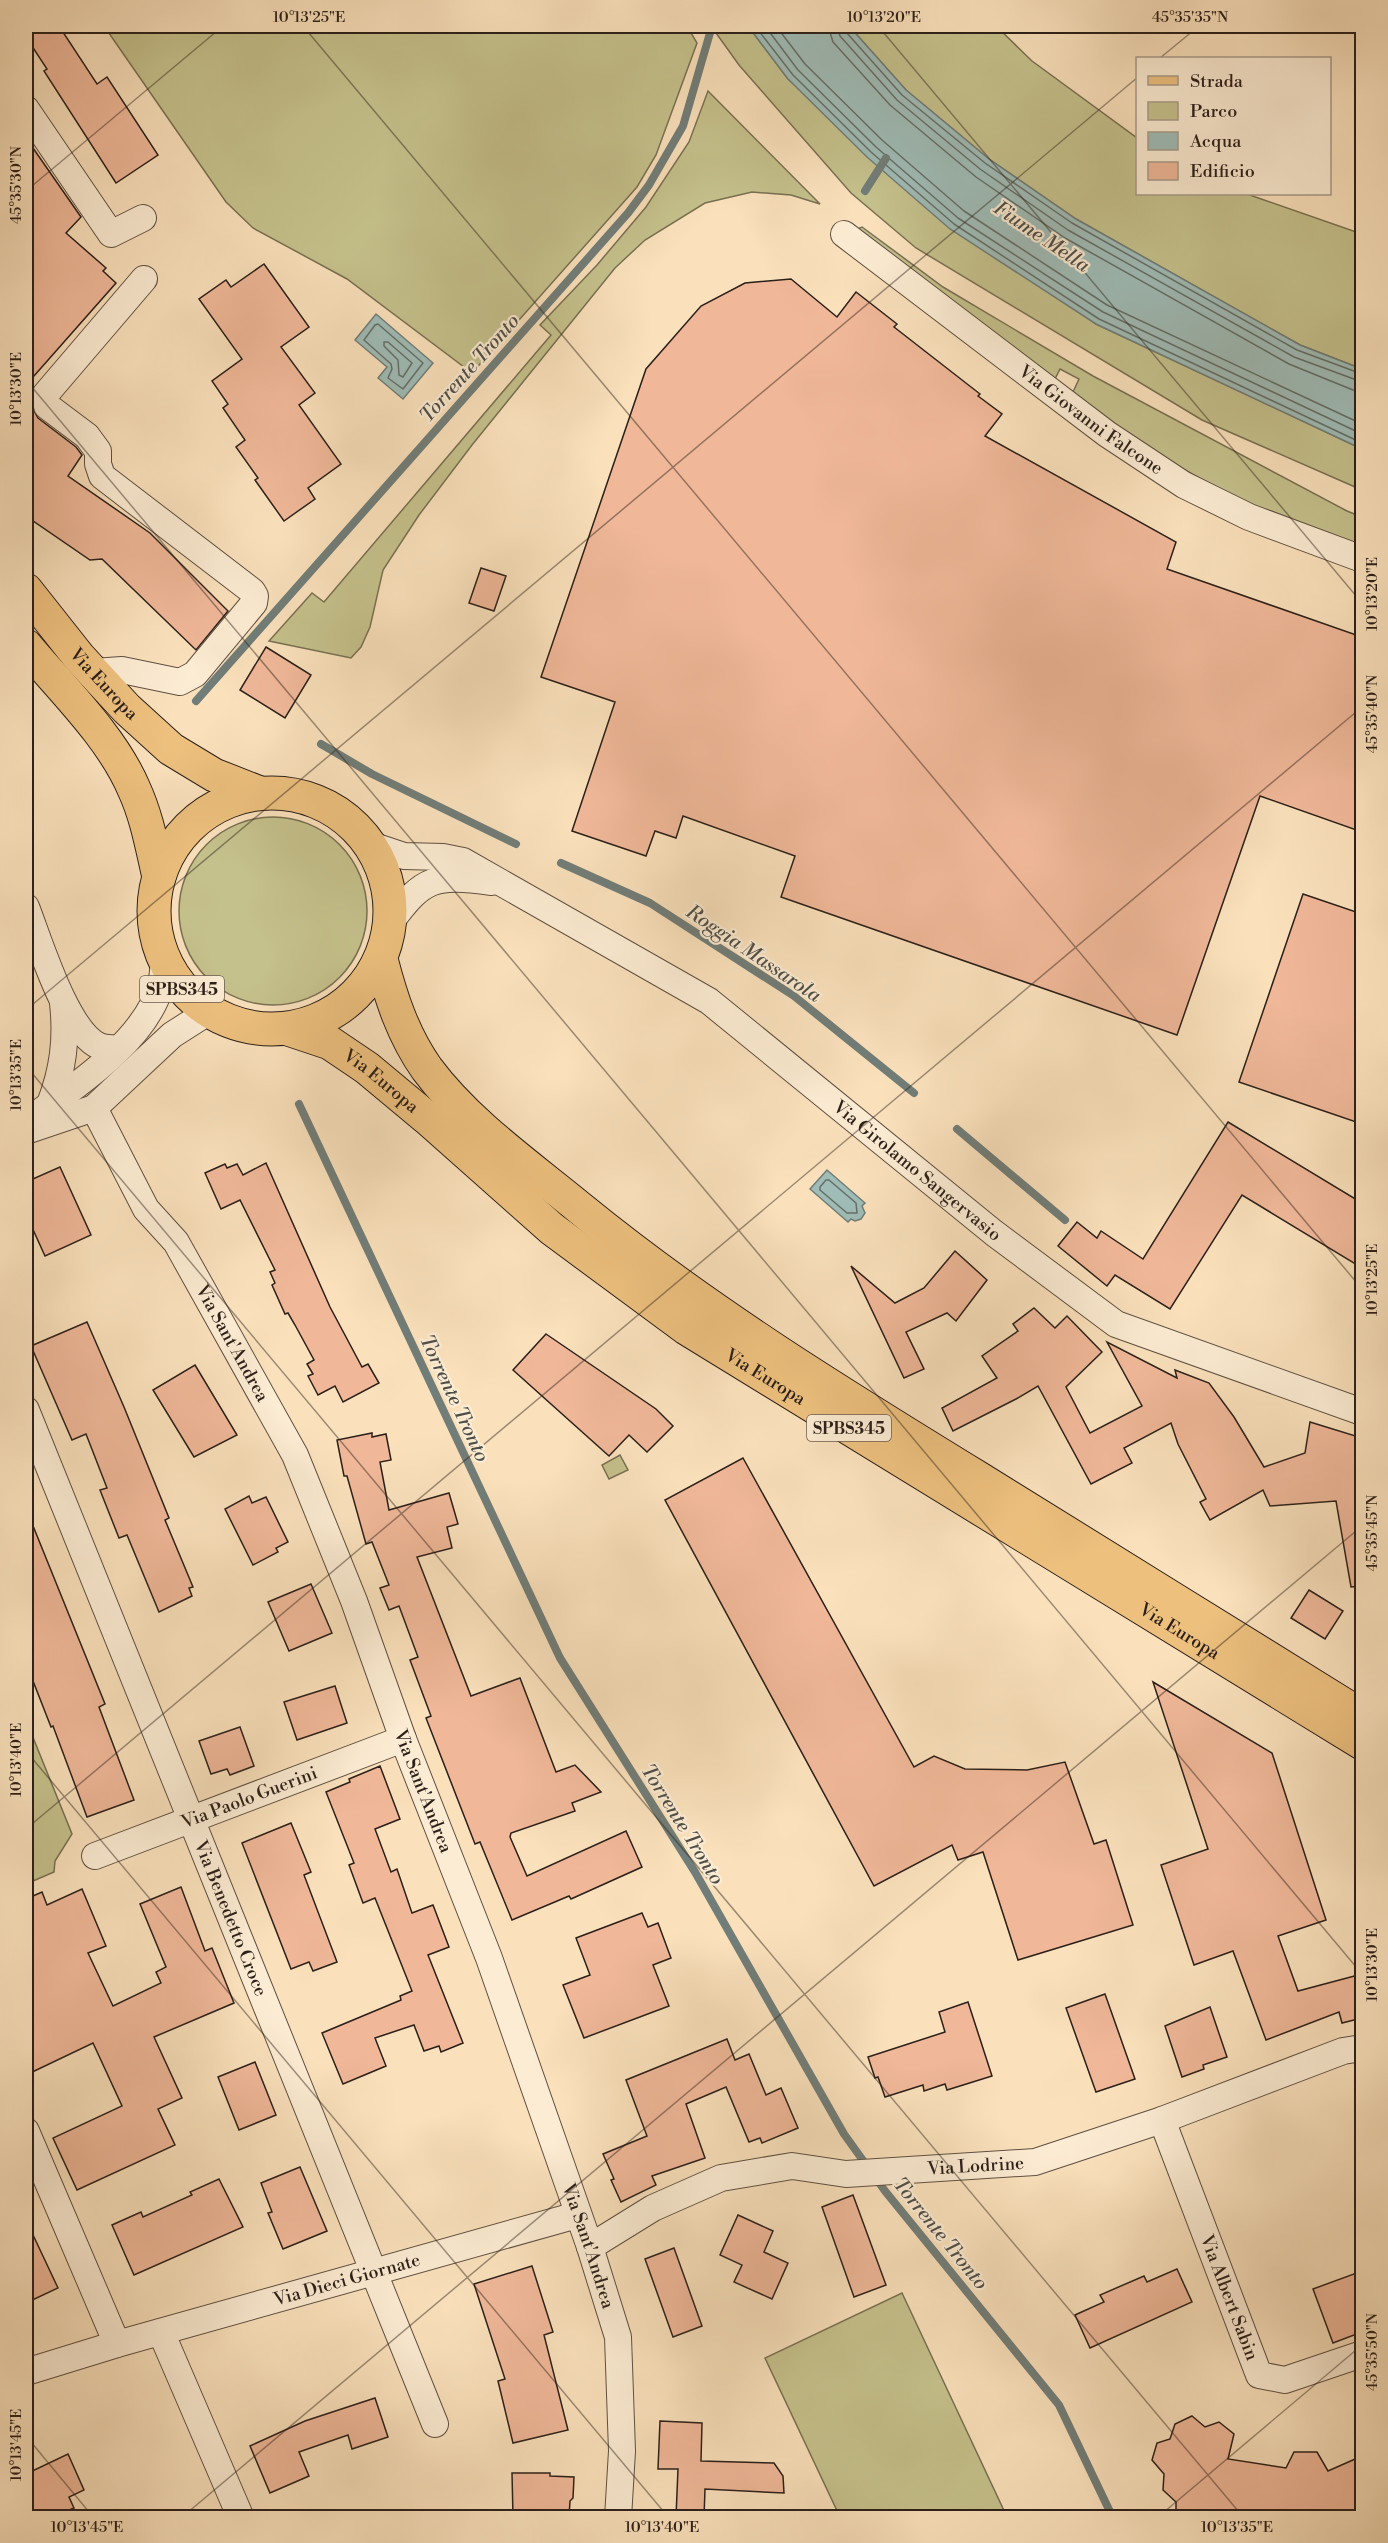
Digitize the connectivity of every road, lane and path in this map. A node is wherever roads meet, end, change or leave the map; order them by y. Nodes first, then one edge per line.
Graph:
1 (26, 109) edge
2 (143, 218) dead end
3 (844, 234) dead end
4 (144, 279) dead end
5 (1362, 559) edge
6 (26, 590) edge
7 (26, 646) edge
8 (93, 672) junction
9 (260, 793) junction
10 (371, 845) junction
11 (159, 878) junction
12 (498, 883) junction
13 (26, 907) edge
14 (390, 923) junction
15 (381, 958) junction
16 (164, 961) junction
17 (62, 1000) junction
18 (208, 1012) junction
19 (288, 1029) junction
20 (117, 1049) junction
21 (50, 1104) junction
22 (94, 1108) junction
23 (26, 1122) edge
24 (26, 1131) edge
25 (26, 1410) edge
26 (1362, 1412) edge
27 (1362, 1716) edge
28 (403, 1739) junction
29 (1362, 1743) edge
30 (191, 1820) junction
31 (95, 1856) dead end
32 (1362, 2048) edge
33 (1162, 2120) junction
34 (26, 2131) edge
35 (577, 2215) junction
36 (590, 2247) junction
37 (374, 2272) junction
38 (161, 2332) junction
39 (117, 2344) junction
40 (1362, 2354) edge
41 (26, 2372) edge
42 (435, 2424) dead end
43 (241, 2517) edge
44 (618, 2517) edge

1 - 2 street
3 - 5 street, Via Giovanni Falcone
4 - 8 street
6 - 8 main road, Via Europa / SPBS345
7 - 11 main road, Via Europa / SPBS345
8 - 9 main road, Via Europa / SPBS345
9 - 10 main road, Via Europa / SPBS345
9 - 11 main road, Via Europa / SPBS345
10 - 12 street, Via Girolamo Sangervasio
10 - 14 main road, Via Europa / SPBS345
11 - 16 main road, Via Europa / SPBS345
12 - 14 street, Via Girolamo Sangervasio
12 - 26 street, Via Girolamo Sangervasio
13 - 17 street
14 - 15 main road, Via Europa / SPBS345
15 - 19 main road, Via Europa / SPBS345
15 - 27 main road, Via Europa / SPBS345
16 - 18 main road, Via Europa / SPBS345
16 - 20 street
17 - 20 street
17 - 21 street
18 - 19 main road, Via Europa / SPBS345
18 - 22 street
19 - 29 main road, Via Europa / SPBS345
20 - 21 street
21 - 23 street
22 - 24 street
22 - 28 street, Via Sant'Andrea
25 - 30 street, Via Benedetto Croce
28 - 30 street, Via Paolo Guerini
28 - 35 street, Via Sant'Andrea
30 - 31 street, Via Paolo Guerini
30 - 37 street, Via Benedetto Croce
32 - 33 street, Via Lodrine
33 - 36 street, Via Lodrine
33 - 40 street, Via Albert Sabin
34 - 39 street
35 - 36 street, Via Sant'Andrea
35 - 37 street, Via Dieci Giornate
36 - 44 street, Via Sant'Andrea
37 - 38 street, Via Dieci Giornate
37 - 42 street, Via Benedetto Croce
38 - 39 street, Via Dieci Giornate
38 - 43 street
39 - 41 street, Via Dieci Giornate

